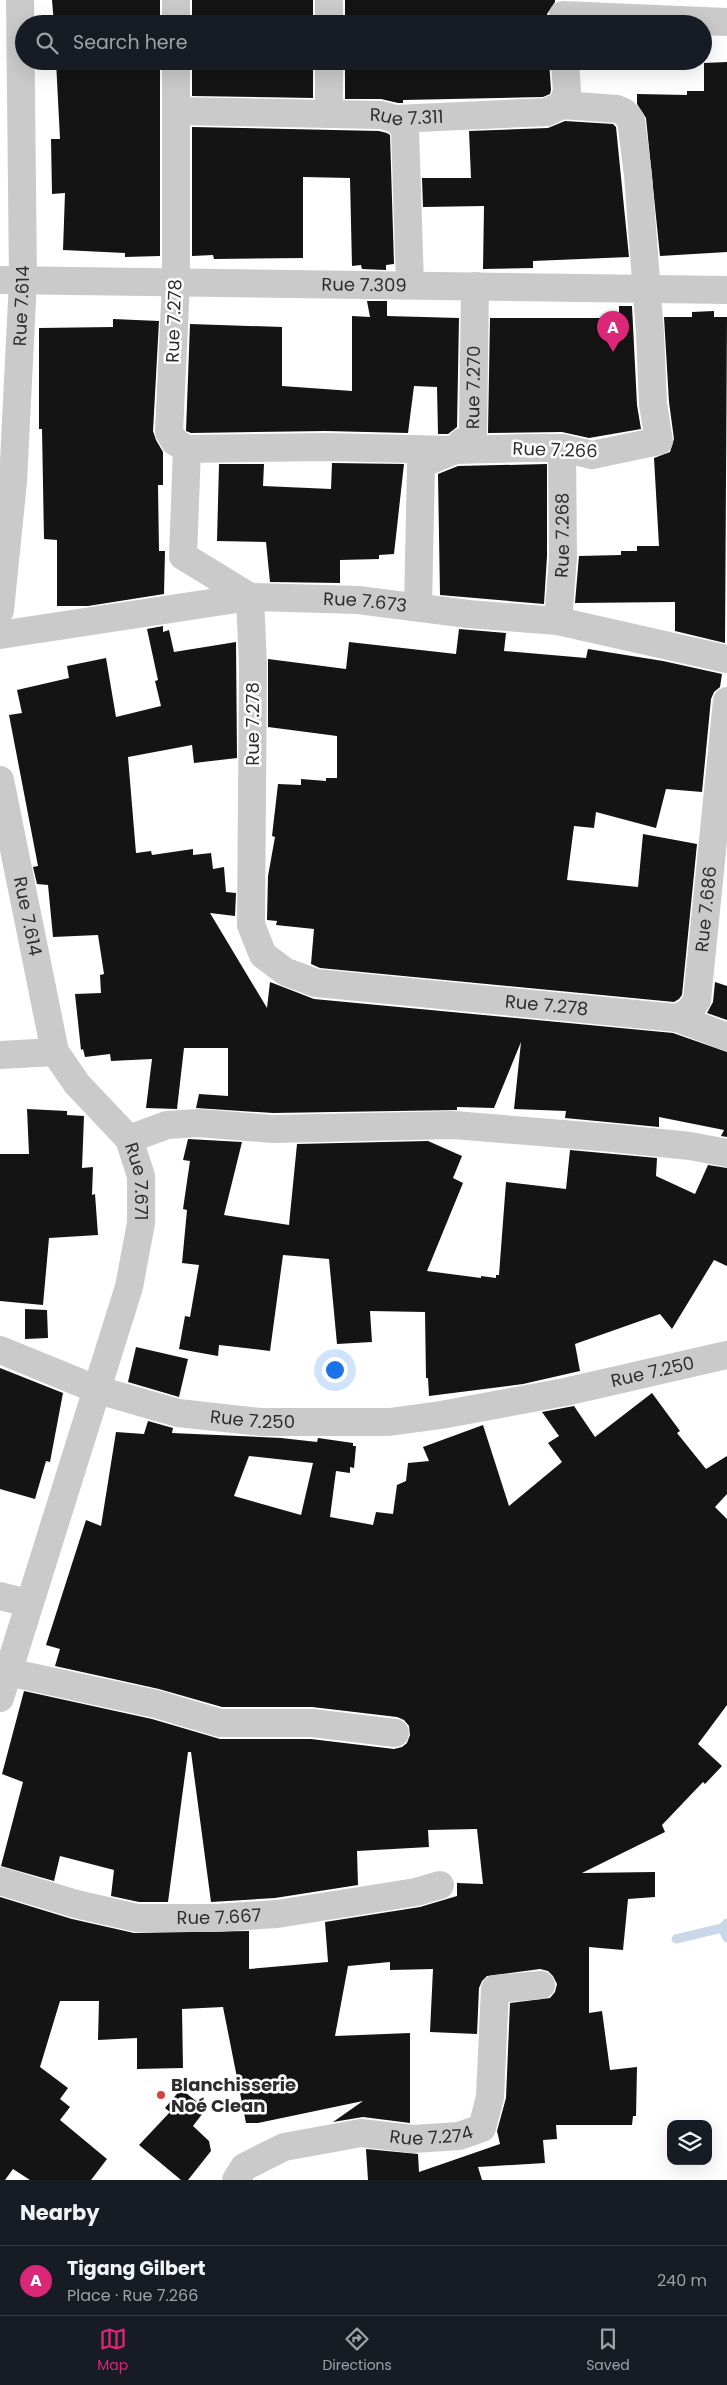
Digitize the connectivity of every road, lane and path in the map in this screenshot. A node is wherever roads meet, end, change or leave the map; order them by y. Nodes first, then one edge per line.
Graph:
1 (20, 0) edge
2 (176, 0) edge
3 (329, 0) edge
4 (563, 13) edge
5 (20, 15) edge
6 (176, 15) edge
7 (329, 15) edge
8 (599, 15) edge
9 (712, 21) edge
10 (727, 22) edge
11 (18, 70) edge
12 (176, 70) edge
13 (329, 70) edge
14 (566, 70) edge
15 (562, 105) junction
16 (176, 111) junction
17 (329, 114) junction
18 (396, 119) junction
19 (631, 120) joint
20 (11, 280) edge
21 (176, 282) junction
22 (410, 285) junction
23 (475, 286) junction
24 (646, 289) junction
25 (727, 290) edge
26 (562, 448) junction
27 (187, 449) junction
28 (454, 450) junction
29 (250, 597) junction
30 (418, 607) junction
31 (0, 610) edge
32 (558, 621) junction
33 (0, 635) edge
34 (727, 659) edge
35 (727, 702) edge
36 (0, 780) edge
37 (677, 1018) junction
38 (727, 1037) edge
39 (55, 1052) junction
40 (0, 1055) edge
41 (129, 1139) junction
42 (727, 1153) edge
43 (0, 1350) edge
44 (727, 1355) edge
45 (98, 1390) junction
46 (0, 1596) edge
47 (28, 1603) junction
48 (8, 1672) junction
49 (0, 1698) edge
50 (395, 1733) dead end
51 (0, 1881) edge
52 (440, 1885) dead end
53 (541, 1985) dead end
54 (236, 2180) edge

1 - 5 street, Rue 7.614
2 - 6 street
3 - 7 street
4 - 8 street
9 - 10 street
11 - 20 street, Rue 7.614
12 - 16 street, Rue 7.278
13 - 17 street
14 - 15 street
15 - 18 street, Rue 7.311
15 - 19 street, Rue 7.311
16 - 17 street, Rue 7.311
16 - 21 street, Rue 7.278
17 - 18 street, Rue 7.311
18 - 22 street
19 - 24 street, Rue 7.266
20 - 21 street, Rue 7.309
20 - 31 street, Rue 7.614
21 - 22 street, Rue 7.309
21 - 27 street, Rue 7.278
22 - 23 street, Rue 7.309
23 - 24 street, Rue 7.309
23 - 28 street, Rue 7.270
24 - 25 street, Rue 7.309
24 - 26 street, Rue 7.266
26 - 28 street, Rue 7.266
26 - 32 street, Rue 7.268
27 - 28 street, Rue 7.266
27 - 29 street
28 - 30 street, Rue 7.270
29 - 30 street, Rue 7.673
29 - 33 street, Rue 7.673
29 - 37 street, Rue 7.278
30 - 32 street, Rue 7.673
32 - 34 street, Rue 7.673
35 - 37 street, Rue 7.686
36 - 39 street, Rue 7.614
37 - 38 street, Rue 7.278
39 - 40 street
39 - 41 street, Rue 7.671
41 - 42 street
41 - 45 street, Rue 7.671
43 - 45 street, Rue 7.250
44 - 45 street, Rue 7.250
45 - 47 street
46 - 47 street
47 - 48 street
48 - 49 street
48 - 50 street
51 - 52 street, Rue 7.667
53 - 54 street, Rue 7.274

